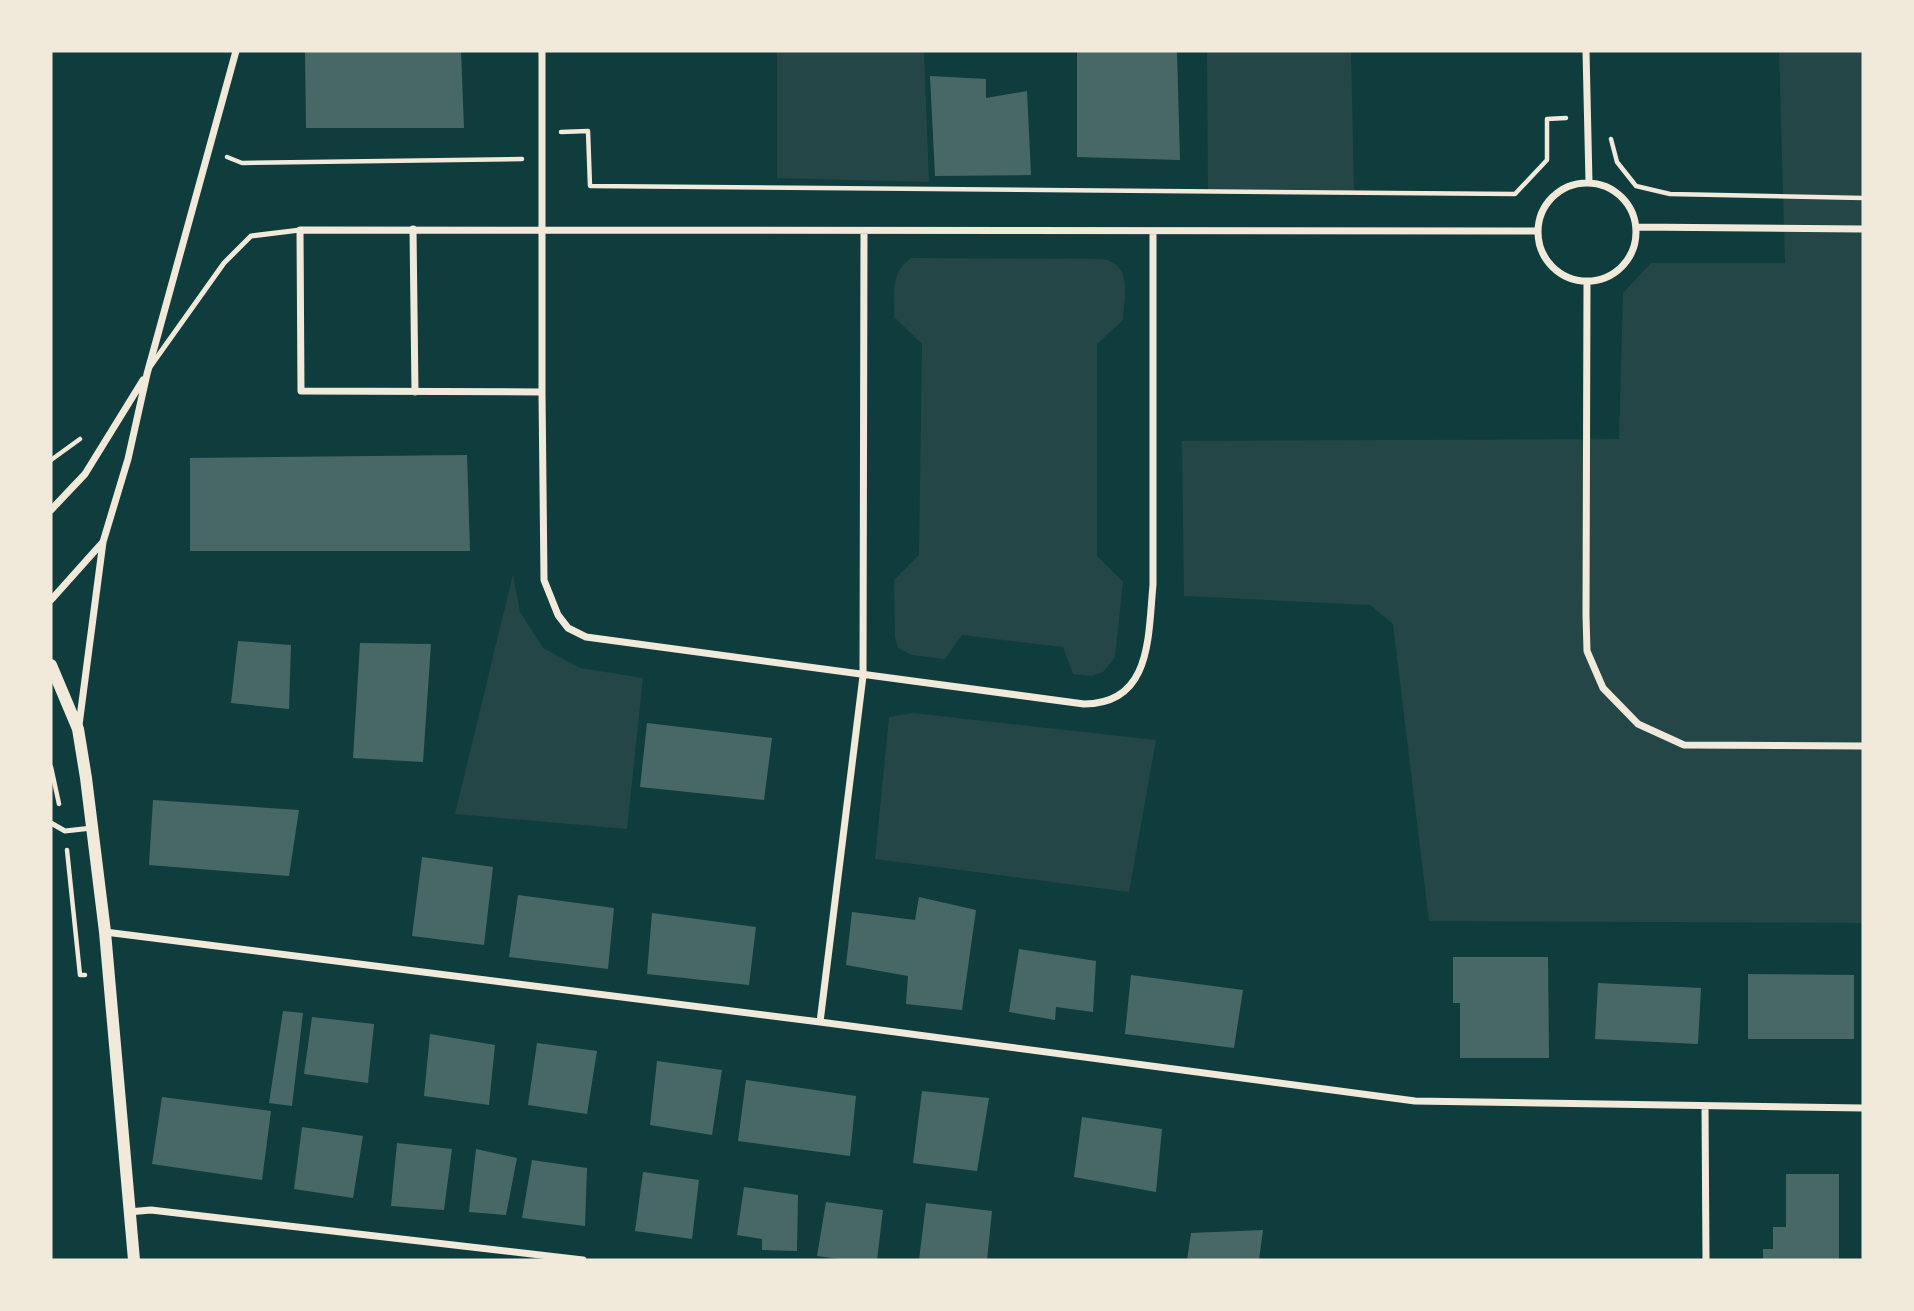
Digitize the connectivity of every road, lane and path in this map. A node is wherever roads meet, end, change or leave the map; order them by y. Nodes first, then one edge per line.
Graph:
1 (236, 51) edge
2 (542, 51) edge
3 (1586, 51) edge
4 (1586, 117) junction
5 (543, 132) junction
6 (209, 150) junction
7 (524, 158) dead end
8 (1589, 182) junction
9 (1863, 198) edge
10 (1636, 227) junction
11 (413, 229) junction
12 (1863, 229) edge
13 (300, 230) junction
14 (543, 230) junction
15 (1153, 231) junction
16 (1538, 231) junction
17 (864, 232) junction
18 (1587, 281) junction
19 (148, 372) junction
20 (415, 392) junction
21 (541, 392) junction
22 (90, 432) dead end
23 (51, 460) edge
24 (51, 510) edge
25 (103, 542) junction
26 (51, 600) edge
27 (51, 665) edge
28 (863, 676) junction
29 (78, 729) junction
30 (1863, 746) edge
31 (51, 823) edge
32 (92, 828) junction
33 (105, 932) junction
34 (820, 1022) junction
35 (1705, 1106) junction
36 (1863, 1108) edge
37 (128, 1212) junction
38 (134, 1260) edge
39 (583, 1260) edge
40 (1706, 1260) edge

1 - 6 street
2 - 5 street
3 - 4 street
4 - 5 path
4 - 8 street
4 - 9 path
5 - 14 street
6 - 7 path
6 - 19 street
8 - 10 street
8 - 16 street
10 - 12 street
10 - 18 street
11 - 13 street
11 - 14 street
11 - 20 street
13 - 19 lane
13 - 20 street
14 - 17 street
14 - 21 street
15 - 16 street
15 - 17 street
15 - 28 street
16 - 18 street
17 - 28 street
18 - 30 street
19 - 24 street
19 - 25 street
20 - 21 street
21 - 28 street
22 - 23 path
25 - 26 street
25 - 29 street
27 - 29 street
28 - 34 street
29 - 32 street
31 - 32 lane
32 - 33 street
33 - 34 street
33 - 37 street
34 - 35 street
35 - 36 street
35 - 40 street
37 - 38 street
37 - 39 street

